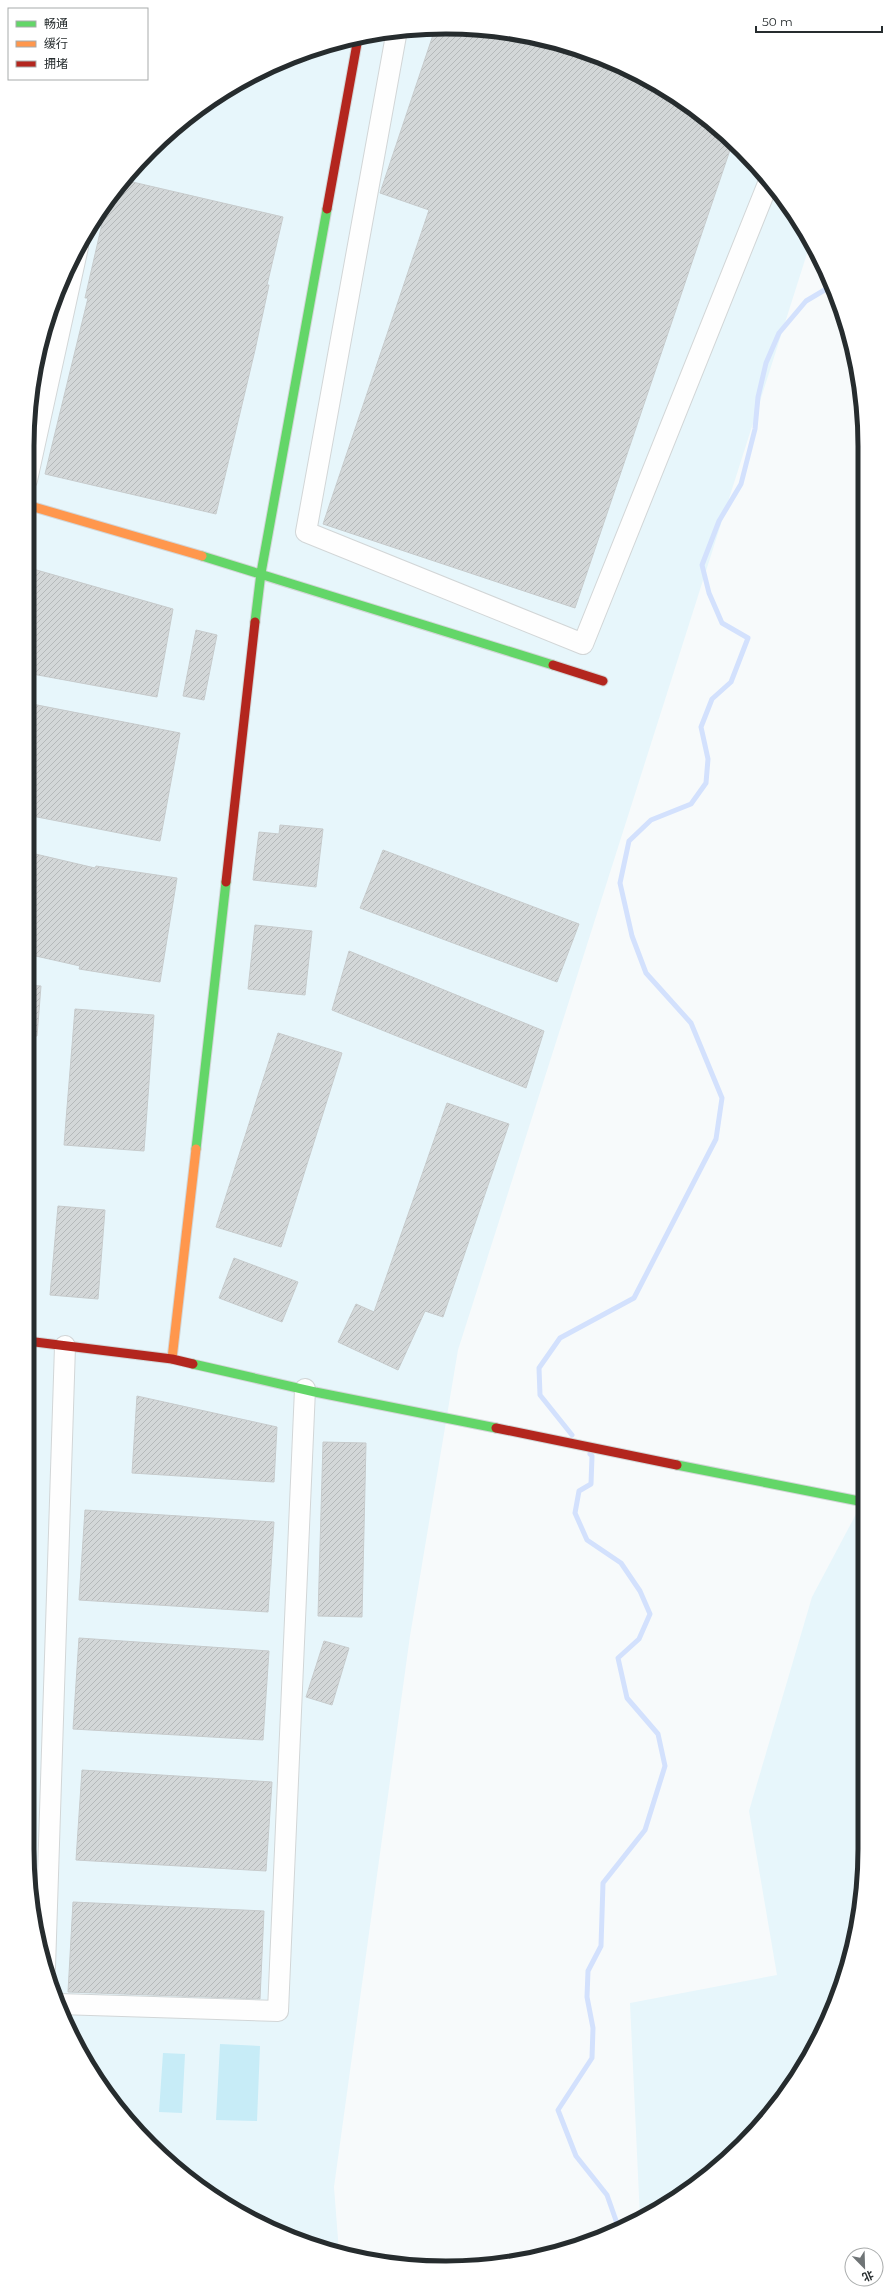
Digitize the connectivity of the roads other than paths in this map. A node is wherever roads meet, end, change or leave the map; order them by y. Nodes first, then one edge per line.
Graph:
1 (396, 38) edge
2 (357, 44) edge
3 (767, 187) edge
4 (73, 271) edge
5 (34, 448) edge
6 (34, 507) edge
7 (261, 572) junction
8 (603, 680) dead end
9 (34, 1342) edge
10 (65, 1346) junction
11 (172, 1359) junction
12 (305, 1389) junction
13 (858, 1501) edge
14 (46, 1946) edge
15 (64, 2004) edge

1 - 3 street
2 - 7 street
4 - 5 street
6 - 7 street
7 - 8 street
7 - 11 street
9 - 10 street
10 - 11 street
10 - 14 street
11 - 12 street
12 - 13 street
12 - 15 street

